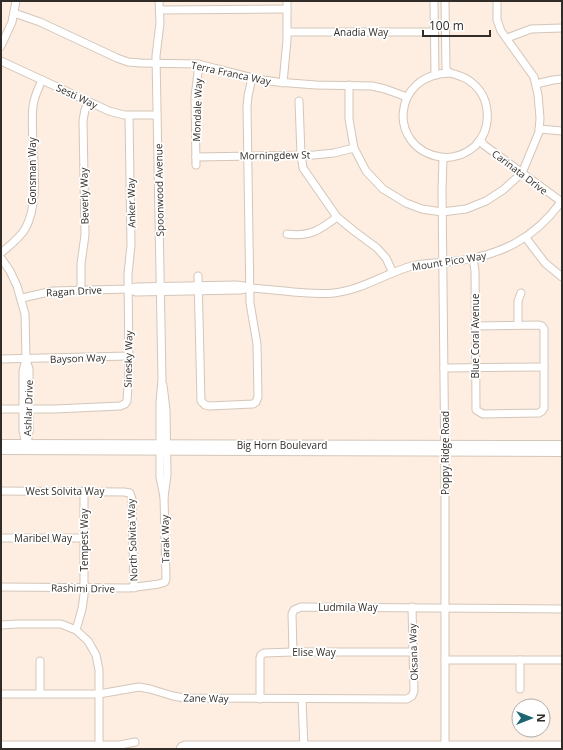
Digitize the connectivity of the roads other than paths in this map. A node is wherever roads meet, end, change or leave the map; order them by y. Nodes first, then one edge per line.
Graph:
1 (16, 1) edge
2 (159, 1) edge
3 (287, 1) edge
4 (434, 1) edge
5 (445, 1) edge
6 (497, 1) edge
7 (287, 9) junction
8 (160, 10) junction
9 (14, 13) junction
10 (562, 28) edge
11 (287, 32) junction
12 (434, 32) junction
13 (507, 38) junction
14 (1, 46) edge
15 (1, 61) edge
16 (156, 63) junction
17 (199, 64) junction
18 (452, 73) junction
19 (435, 75) junction
20 (252, 78) junction
21 (562, 79) edge
22 (42, 80) junction
23 (283, 83) junction
24 (536, 84) junction
25 (349, 85) junction
26 (407, 97) junction
27 (299, 101) dead end
28 (88, 102) junction
29 (157, 115) junction
30 (129, 116) junction
31 (539, 129) junction
32 (562, 131) edge
33 (480, 140) junction
34 (354, 148) junction
35 (301, 155) junction
36 (248, 156) junction
37 (443, 158) junction
38 (196, 161) joint
39 (522, 173) junction
40 (561, 202) edge
41 (442, 212) junction
42 (337, 217) junction
43 (287, 234) dead end
44 (526, 238) junction
45 (1, 253) edge
46 (1, 258) edge
47 (473, 258) junction
48 (443, 263) junction
49 (393, 273) junction
50 (198, 276) dead end
51 (562, 277) edge
52 (198, 288) junction
53 (250, 288) junction
54 (128, 289) junction
55 (160, 289) junction
56 (81, 290) junction
57 (521, 293) dead end
58 (22, 298) junction
59 (518, 325) junction
60 (475, 326) junction
61 (129, 356) junction
62 (1, 359) edge
63 (26, 359) junction
64 (544, 367) junction
65 (444, 368) junction
66 (476, 368) junction
67 (1, 409) edge
68 (26, 409) junction
69 (1, 444) edge
70 (26, 444) junction
71 (562, 445) edge
72 (163, 447) junction
73 (445, 448) junction
74 (1, 450) edge
75 (562, 452) edge
76 (1, 491) edge
77 (84, 491) junction
78 (130, 493) joint
79 (1, 538) edge
80 (84, 538) junction
81 (165, 582) joint
82 (1, 587) edge
83 (84, 588) junction
84 (134, 588) junction
85 (412, 607) junction
86 (445, 608) junction
87 (562, 609) edge
88 (1, 625) edge
89 (76, 630) junction
90 (293, 652) junction
91 (412, 652) junction
92 (445, 660) junction
93 (520, 660) junction
94 (562, 660) edge
95 (40, 661) dead end
96 (520, 690) dead end
97 (1, 694) edge
98 (40, 694) junction
99 (99, 694) junction
100 (412, 696) joint
101 (260, 699) junction
102 (302, 699) junction
103 (135, 742) dead end
104 (1, 745) edge
105 (562, 745) edge
106 (99, 747) edge
107 (304, 747) edge
108 (410, 747) edge
109 (445, 747) edge
110 (180, 749) edge

1 - 9 street
2 - 8 street, Spoonwood Avenue
3 - 7 street
4 - 12 street
5 - 18 street
6 - 13 street
7 - 8 street
7 - 11 street
8 - 16 street, Spoonwood Avenue
9 - 14 street
9 - 16 street, Terra Franca Way
10 - 13 street
11 - 12 street, Anadia Way
11 - 23 street
12 - 19 street
13 - 24 street
15 - 22 street, Sesti Way
16 - 17 street, Terra Franca Way
16 - 29 street, Spoonwood Avenue
17 - 20 street, Terra Franca Way
17 - 38 street, Mondale Way
18 - 19 street
18 - 33 street
19 - 26 street
20 - 23 street, Terra Franca Way
20 - 36 street
21 - 24 street
22 - 28 street, Sesti Way
22 - 45 street, Gonsman Way
23 - 25 street, Terra Franca Way
24 - 31 street
25 - 26 street, Terra Franca Way
25 - 34 street
26 - 37 street
27 - 35 street
28 - 30 street, Sesti Way
28 - 56 street, Beverly Way
29 - 30 street, Sesti Way
29 - 55 street, Spoonwood Avenue
30 - 54 street, Anker Way
31 - 32 street
31 - 39 street
33 - 37 street
33 - 39 street, Carinata Drive
34 - 35 street, Morningdew St
34 - 41 street
35 - 36 street, Morningdew St
35 - 42 street
36 - 38 street, Morningdew St
36 - 53 street
37 - 41 street, Poppy Ridge Road
39 - 40 street, Carinata Drive
39 - 41 street
40 - 44 street, Mount Pico Way
41 - 48 street, Poppy Ridge Road
42 - 43 street
42 - 49 street
44 - 47 street, Mount Pico Way
44 - 51 street
46 - 58 street, Ashlar Drive
47 - 48 street, Mount Pico Way
47 - 60 street, Blue Coral Avenue
48 - 49 street, Mount Pico Way
48 - 65 street, Poppy Ridge Road
49 - 53 street, Mount Pico Way
50 - 52 street
52 - 53 street, Mount Pico Way
52 - 53 street
52 - 55 street, Mount Pico Way
54 - 55 street, Ragan Drive
54 - 56 street, Ragan Drive
54 - 61 street, Sinesky Way
55 - 72 street, Spoonwood Avenue
56 - 58 street, Ragan Drive
57 - 59 street
58 - 63 street, Ashlar Drive
59 - 60 street
59 - 64 street
60 - 66 street, Blue Coral Avenue
61 - 63 street, Bayson Way
61 - 68 street, Sinesky Way
62 - 63 street, Bayson Way
63 - 68 street, Ashlar Drive
64 - 66 street
64 - 66 street, Blue Coral Avenue
65 - 66 street
65 - 73 street, Poppy Ridge Road
67 - 68 street
68 - 70 street, Ashlar Drive
69 - 70 main road, Big Horn Boulevard
70 - 72 main road, Big Horn Boulevard
71 - 73 main road, Big Horn Boulevard
72 - 73 main road, Big Horn Boulevard
72 - 74 main road, Big Horn Boulevard
72 - 81 street, Tarak Way
73 - 75 main road, Big Horn Boulevard
73 - 86 street, Poppy Ridge Road
76 - 77 street, West Solvita Way
77 - 78 street, West Solvita Way
77 - 80 street, Tempest Way
78 - 84 street, North Solvita Way
79 - 80 street, Maribel Way
80 - 83 street, Tempest Way
81 - 84 street, Rashimi Drive
82 - 83 street, Rashimi Drive
83 - 84 street, Rashimi Drive
83 - 89 street, Tempest Way
85 - 86 street, Ludmila Way
85 - 90 street, Ludmila Way
85 - 91 street, Oksana Way
86 - 87 street, Ludmila Way
86 - 92 street, Poppy Ridge Road
88 - 89 street
89 - 99 street
90 - 91 street, Elise Way
90 - 101 street, Elise Way
91 - 100 street, Oksana Way
92 - 93 street
92 - 109 street, Poppy Ridge Road
93 - 94 street
93 - 96 street
95 - 98 street
97 - 98 street, Zane Way
98 - 99 street, Zane Way
99 - 101 street, Zane Way
99 - 106 street
100 - 102 street, Zane Way
101 - 102 street, Zane Way
102 - 107 street
103 - 106 street
104 - 106 street
105 - 109 street
107 - 108 street
107 - 110 street
108 - 109 street

